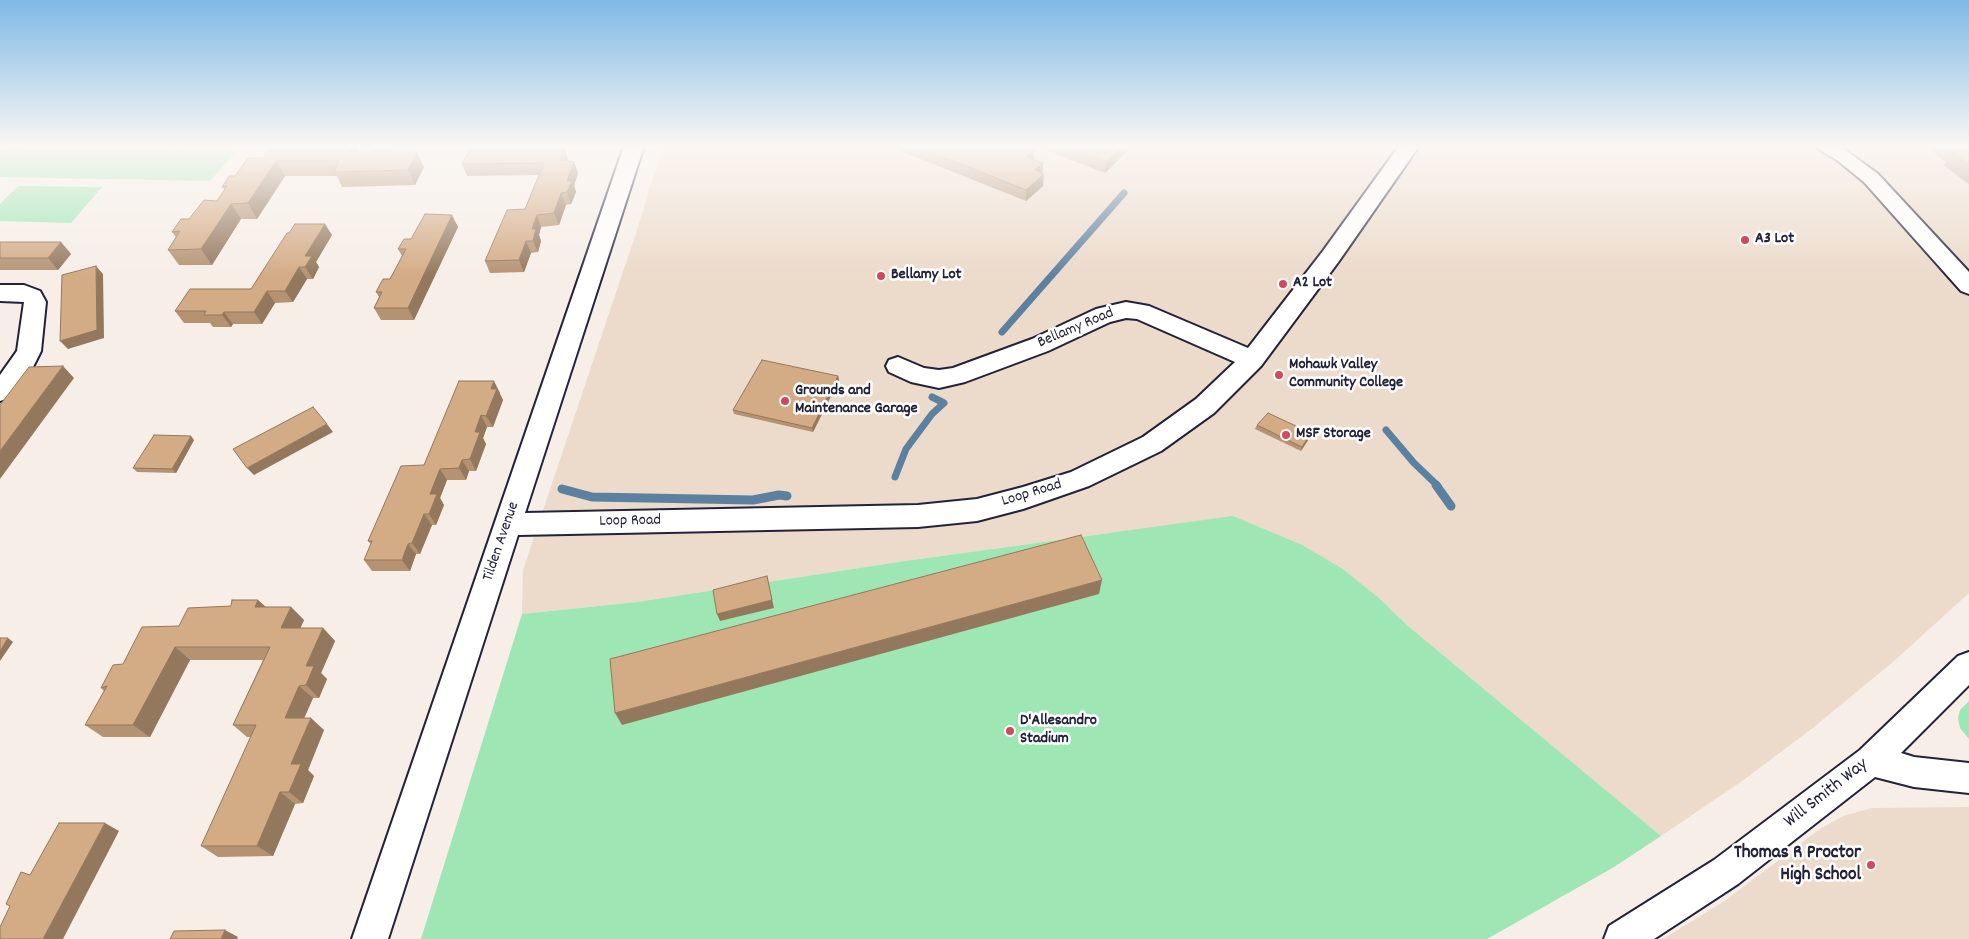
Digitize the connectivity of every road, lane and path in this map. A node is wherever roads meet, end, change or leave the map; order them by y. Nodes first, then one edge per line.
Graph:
1 (620, 190) edge
2 (1378, 190) edge
3 (1882, 190) edge
4 (1969, 286) edge
5 (0, 293) edge
6 (1252, 360) junction
7 (898, 366) dead end
8 (0, 392) edge
9 (508, 524) junction
10 (1969, 665) edge
11 (1871, 761) junction
12 (1969, 778) edge
13 (370, 939) edge
14 (1622, 939) edge

1 - 9 street, Tilden Avenue
2 - 6 street, Loop Road
3 - 4 street
5 - 8 street
6 - 7 street, Bellamy Road
6 - 9 street, Loop Road
9 - 13 street, Tilden Avenue
10 - 11 street, Will Smith Way
11 - 12 street
11 - 14 street, Will Smith Way

